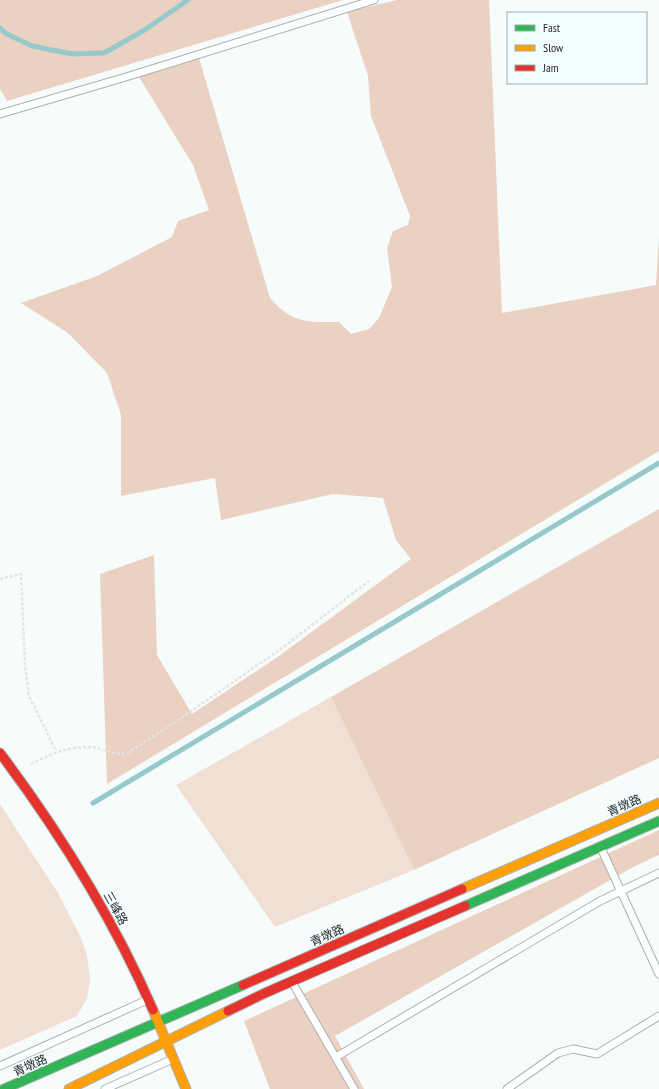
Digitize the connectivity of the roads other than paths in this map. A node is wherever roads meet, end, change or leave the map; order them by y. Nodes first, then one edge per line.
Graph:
1 (374, 0) edge
2 (0, 114) edge
3 (0, 754) edge
4 (659, 802) edge
5 (659, 821) edge
6 (597, 839) junction
7 (659, 873) edge
8 (621, 891) junction
9 (284, 967) junction
10 (659, 974) edge
11 (292, 982) junction
12 (148, 999) junction
13 (659, 1016) edge
14 (159, 1021) junction
15 (168, 1040) junction
16 (336, 1056) junction
17 (174, 1058) junction
18 (0, 1066) edge
19 (4, 1089) edge
20 (69, 1089) edge
21 (105, 1089) edge
22 (186, 1089) edge
23 (354, 1089) edge
24 (507, 1089) edge

1 - 2 lane
3 - 12 main road, 三峰路
4 - 6 main road, 青墩路
5 - 6 main road, 青墩路
6 - 8 lane
6 - 9 main road, 青墩路
6 - 11 main road, 青墩路
7 - 8 lane
8 - 10 lane
8 - 16 lane
9 - 11 lane
9 - 14 main road, 青墩路
11 - 15 main road, 青墩路
11 - 16 lane
12 - 14 main road, 三峰路
12 - 18 lane
13 - 24 lane
14 - 15 main road, 三峰路
14 - 19 main road, 青墩路
15 - 17 main road, 三峰路
15 - 20 main road, 青墩路
16 - 23 lane
17 - 21 lane
17 - 22 main road, 三峰路

